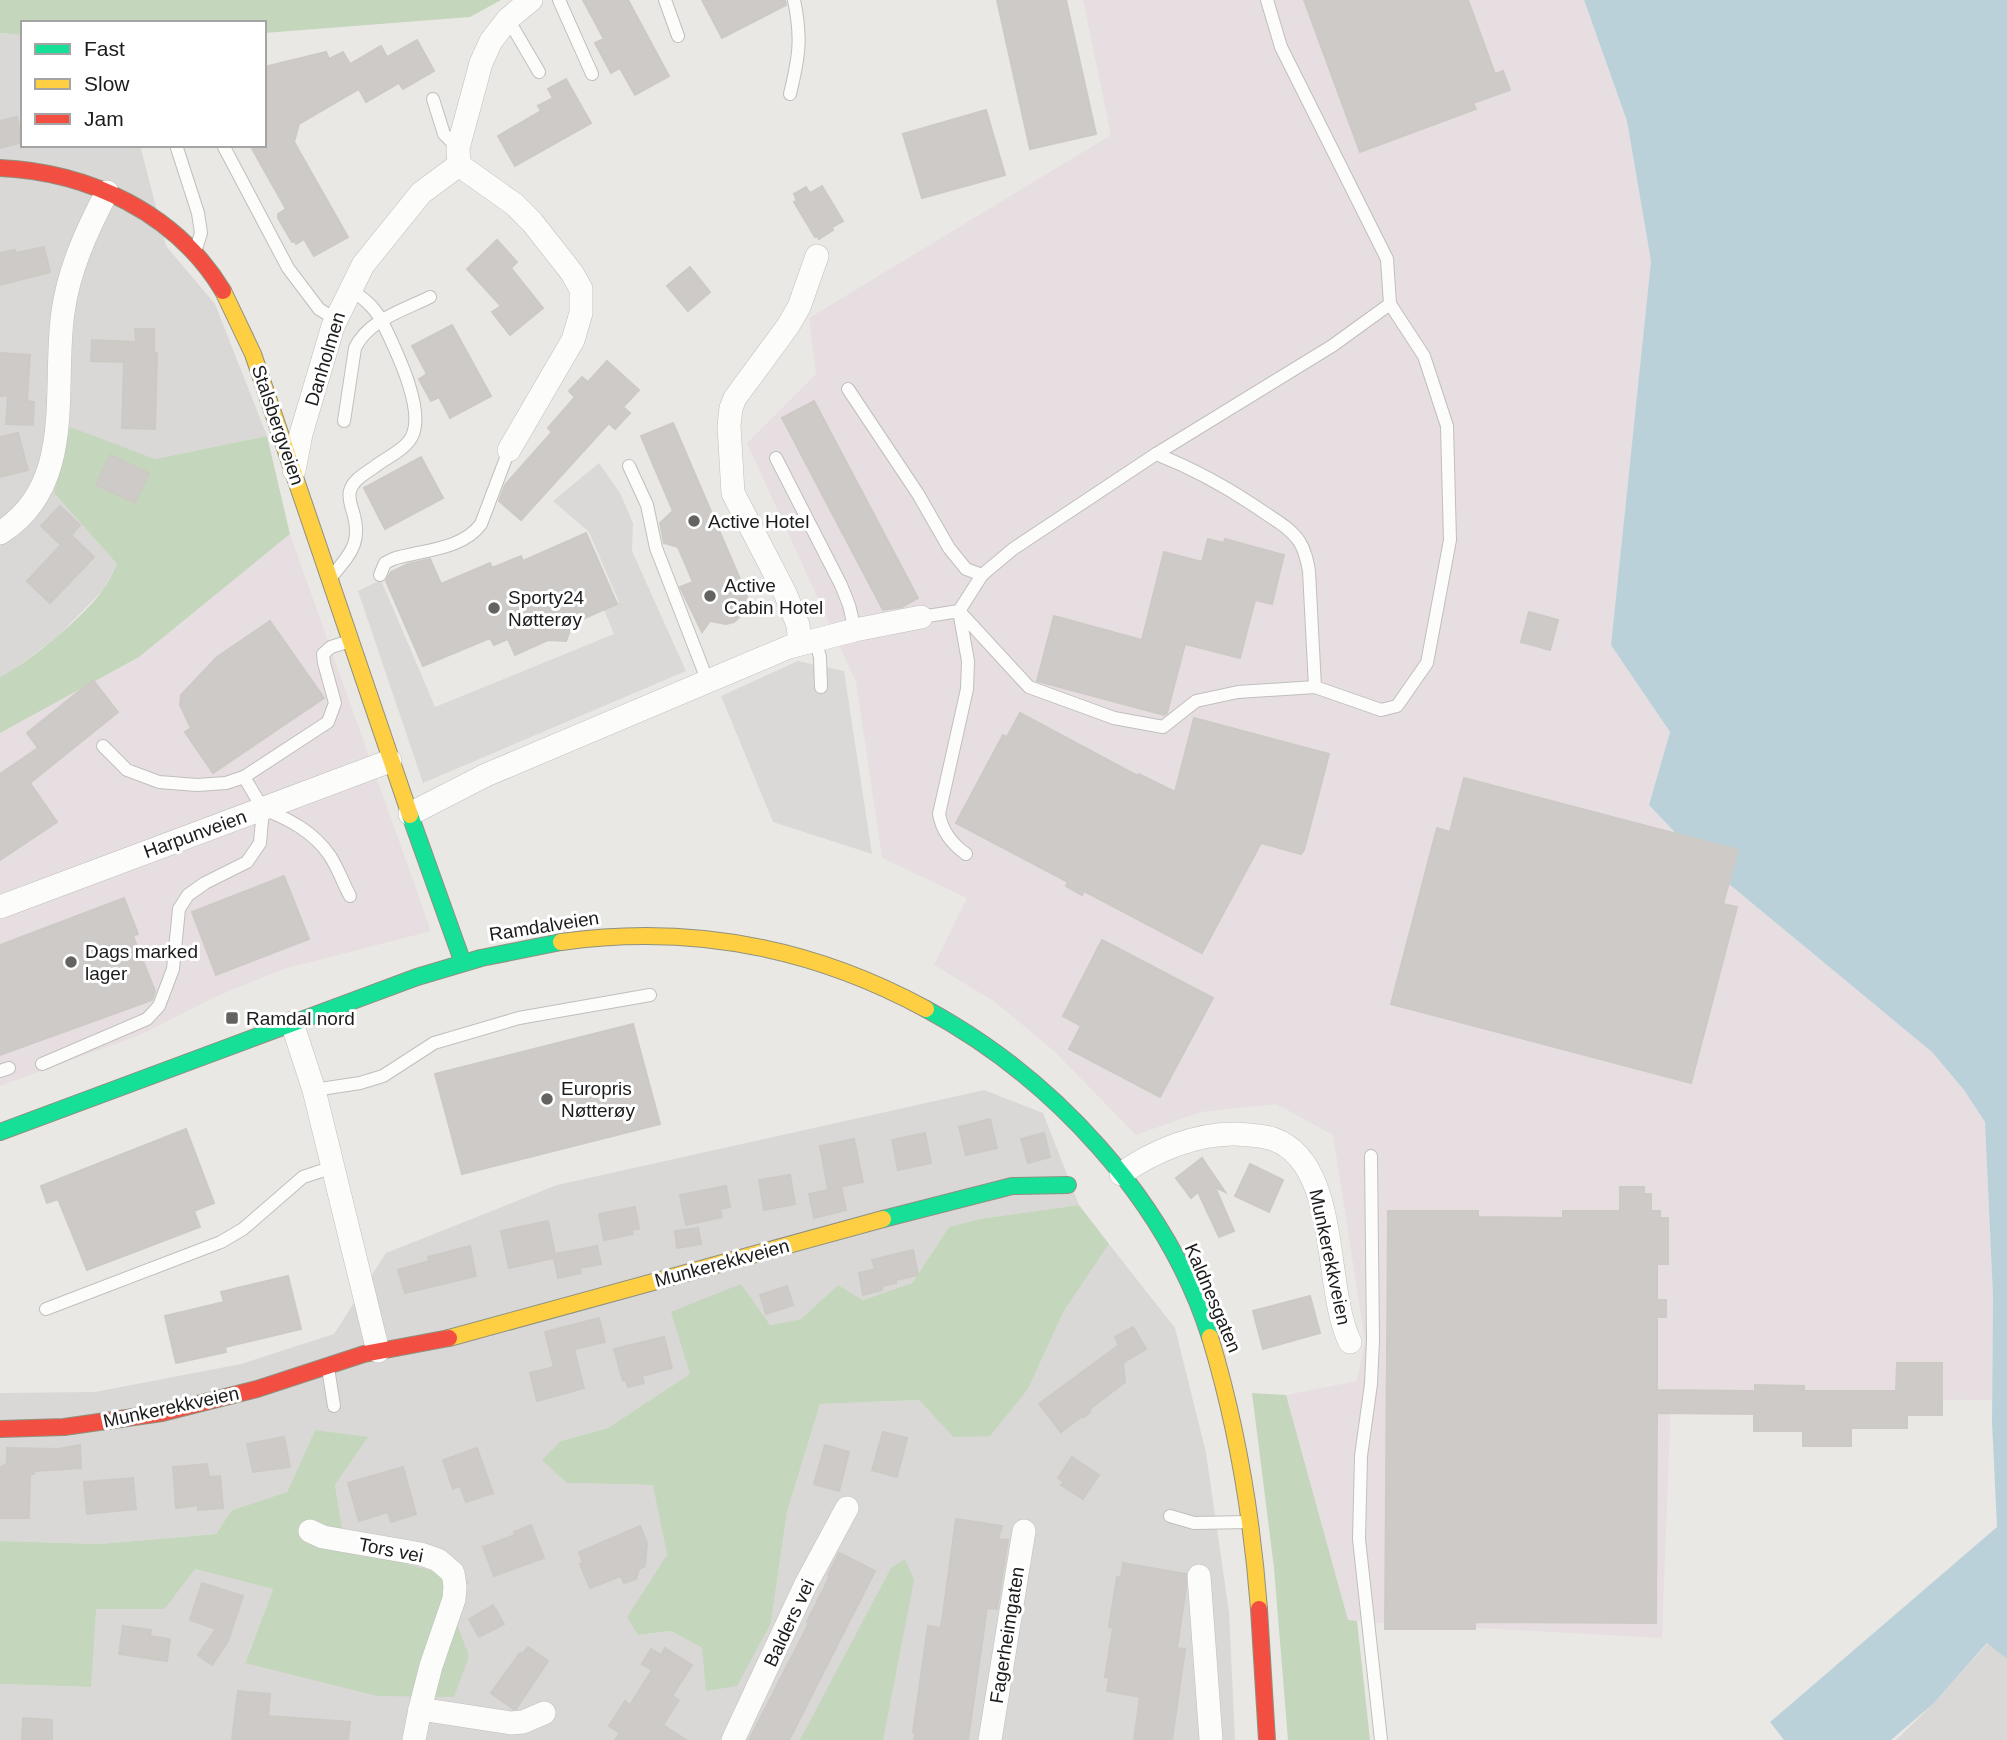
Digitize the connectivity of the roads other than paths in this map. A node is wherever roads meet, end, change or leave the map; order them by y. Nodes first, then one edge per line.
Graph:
1 (531, 0) edge
2 (559, 0) edge
3 (665, 0) edge
4 (794, 0) edge
5 (1267, 0) edge
6 (508, 19) junction
7 (678, 36) dead end
8 (539, 72) dead end
9 (592, 74) dead end
10 (790, 94) dead end
11 (433, 99) dead end
12 (177, 147) edge
13 (224, 147) dead end
14 (459, 156) junction
15 (0, 168) edge
16 (107, 192) junction
17 (195, 252) junction
18 (817, 257) dead end
19 (349, 290) junction
20 (430, 298) dead end
21 (1390, 304) junction
22 (335, 319) junction
23 (382, 321) junction
24 (848, 389) dead end
25 (344, 421) dead end
26 (509, 450) joint
27 (1156, 454) junction
28 (776, 458) dead end
29 (629, 466) dead end
30 (294, 470) junction
31 (0, 533) edge
32 (380, 575) dead end
33 (982, 575) junction
34 (331, 578) junction
35 (958, 611) junction
36 (921, 617) joint
37 (855, 630) junction
38 (352, 641) junction
39 (808, 642) junction
40 (708, 682) junction
41 (821, 687) dead end
42 (1315, 687) junction
43 (103, 746) dead end
44 (390, 761) junction
45 (244, 777) junction
46 (262, 809) junction
47 (410, 814) junction
48 (966, 854) dead end
49 (349, 896) dead end
50 (0, 907) edge
51 (463, 963) junction
52 (650, 995) dead end
53 (292, 1023) junction
54 (42, 1064) dead end
55 (314, 1090) junction
56 (1074, 1118) joint
57 (0, 1132) edge
58 (1371, 1156) dead end
59 (333, 1167) junction
60 (1121, 1174) junction
61 (1068, 1185) dead end
62 (46, 1309) dead end
63 (1350, 1342) dead end
64 (378, 1351) junction
65 (328, 1367) junction
66 (334, 1406) dead end
67 (0, 1429) edge
68 (847, 1508) dead end
69 (1170, 1516) dead end
70 (1249, 1522) junction
71 (310, 1531) dead end
72 (1024, 1531) dead end
73 (1199, 1576) dead end
74 (420, 1709) junction
75 (544, 1713) dead end
76 (414, 1740) edge
77 (733, 1740) edge
78 (990, 1740) edge
79 (1211, 1740) edge
80 (1267, 1740) edge
81 (1381, 1740) edge

1 - 6 street
2 - 9 lane
3 - 7 lane
4 - 10 lane
5 - 21 lane
6 - 8 lane
6 - 14 street
11 - 14 lane
12 - 17 lane
13 - 22 lane
14 - 19 street, Danholmen
14 - 26 street
15 - 16 street, Stalsbergveien
16 - 17 street, Stalsbergveien
16 - 31 street
17 - 30 street, Stalsbergveien
18 - 39 street
19 - 22 street, Danholmen
19 - 23 lane
20 - 23 lane
21 - 27 lane
21 - 42 lane
22 - 30 street, Danholmen
23 - 25 lane
23 - 34 lane
24 - 33 lane
26 - 32 lane
27 - 33 lane
27 - 42 lane
28 - 37 lane
29 - 40 lane
30 - 34 street, Stalsbergveien
33 - 35 lane
34 - 38 street, Stalsbergveien
35 - 36 lane
35 - 42 lane
35 - 48 lane
36 - 37 street
37 - 39 street
38 - 44 street, Stalsbergveien
38 - 45 lane
39 - 40 street
39 - 41 lane
40 - 47 street
43 - 45 lane
44 - 46 street, Harpunveien
44 - 47 street, Stalsbergveien
45 - 46 lane
46 - 49 lane
46 - 50 street, Harpunveien
46 - 54 lane
47 - 51 street, Stalsbergveien
51 - 53 street, Ramdalveien
51 - 56 street, Ramdalveien
52 - 55 lane
53 - 55 street
53 - 57 street, Ramdalveien
55 - 59 street
56 - 60 street, Kaldnesgaten
58 - 81 lane
59 - 62 lane
59 - 64 street
60 - 63 street, Munkerekkveien
60 - 70 street, Kaldnesgaten
61 - 64 street, Munkerekkveien
64 - 65 street, Munkerekkveien
65 - 66 lane
65 - 67 street, Munkerekkveien
68 - 77 street, Balders vei
69 - 70 lane
70 - 80 street, Kaldnesgaten
71 - 74 street, Tors vei
72 - 78 street, Fagerheimgaten
73 - 79 street
74 - 75 street
74 - 76 street, Tors vei

